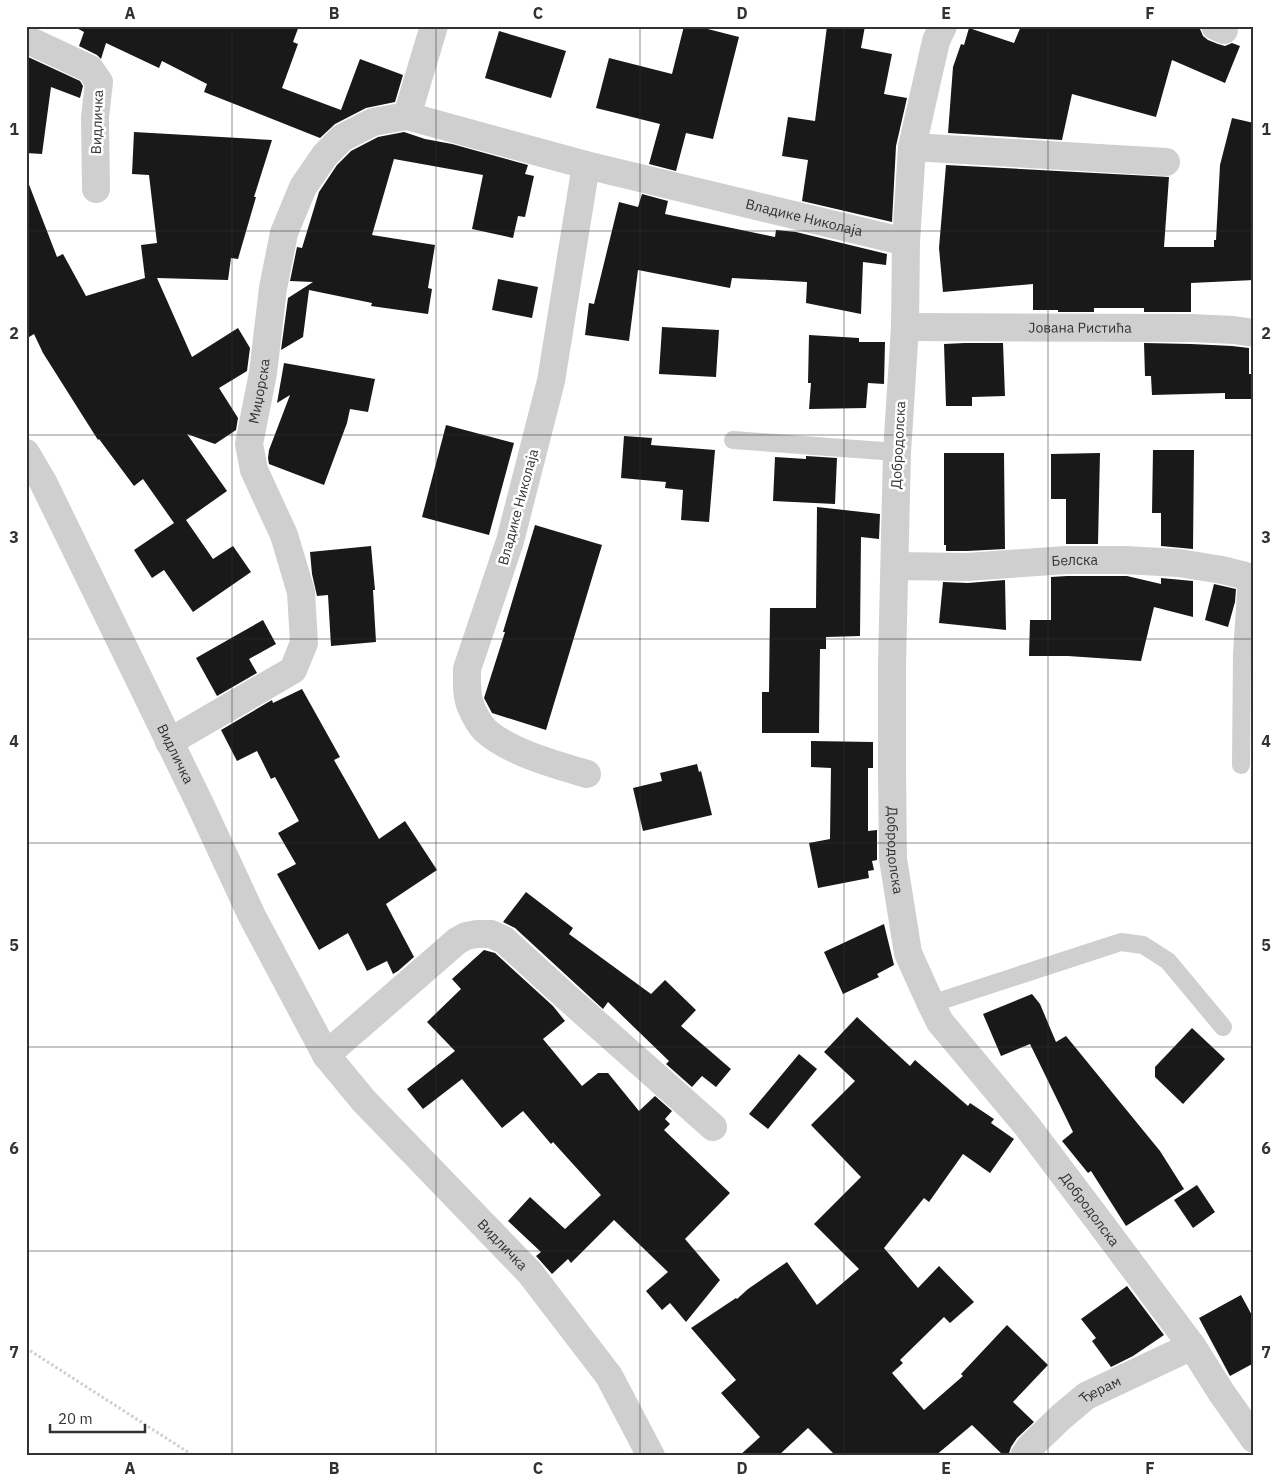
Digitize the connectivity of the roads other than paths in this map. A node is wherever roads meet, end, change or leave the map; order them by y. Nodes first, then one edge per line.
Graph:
1 (434, 26) edge
2 (943, 26) edge
3 (26, 40) edge
4 (407, 116) junction
5 (912, 147) junction
6 (1166, 162) dead end
7 (586, 165) junction
8 (96, 189) dead end
9 (906, 242) junction
10 (905, 327) junction
11 (1254, 334) edge
12 (733, 440) dead end
13 (897, 452) junction
14 (26, 453) edge
15 (895, 566) junction
16 (1250, 577) edge
17 (169, 742) junction
18 (1240, 765) dead end
19 (588, 774) dead end
20 (930, 1004) junction
21 (1223, 1027) dead end
22 (326, 1055) junction
23 (713, 1127) dead end
24 (1192, 1346) junction
25 (1254, 1439) edge
26 (651, 1456) edge
27 (1024, 1456) edge

1 - 4 street
2 - 5 street, Добродолска
3 - 8 street, Видличка
4 - 7 street, Владике Николаја
4 - 17 street, Миџорска
5 - 6 street
5 - 9 street, Добродолска
7 - 9 street, Владике Николаја
7 - 19 street, Владике Николаја
9 - 10 street, Добродолска
10 - 11 street, Јована Ристића
10 - 13 street, Добродолска
12 - 13 lane
13 - 15 street, Добродолска
14 - 17 street, Видличка
15 - 16 street, Белска
15 - 20 street, Добродолска
16 - 18 lane
17 - 22 street, Видличка
20 - 21 lane
20 - 24 street, Добродолска
22 - 23 street
22 - 26 street, Видличка
24 - 25 street, Добродолска
24 - 27 street, Ђерам

